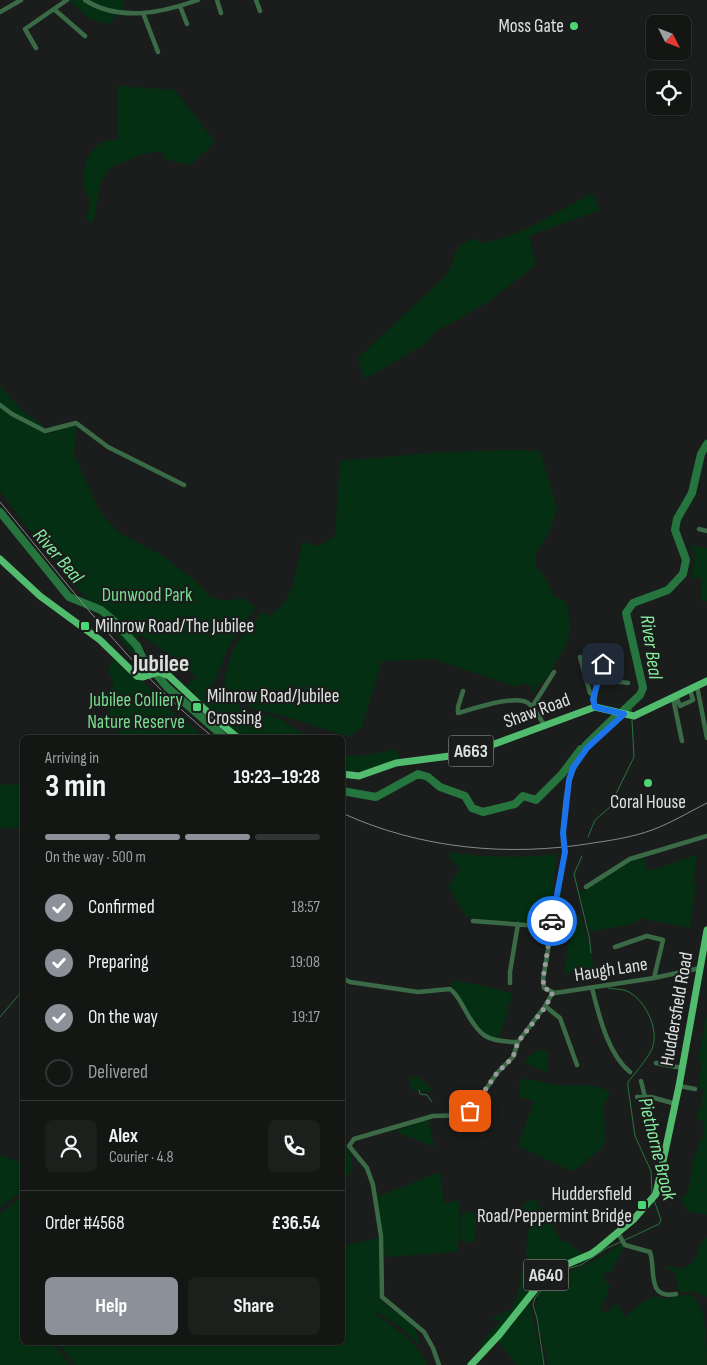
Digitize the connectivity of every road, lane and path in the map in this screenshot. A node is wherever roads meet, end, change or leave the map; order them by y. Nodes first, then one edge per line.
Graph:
1 (21, 0) edge
2 (67, 0) edge
3 (85, 0) edge
4 (198, 0) edge
5 (217, 0) edge
6 (256, 0) edge
7 (180, 6) junction
8 (54, 10) junction
9 (260, 11) dead end
10 (0, 12) edge
11 (143, 13) junction
12 (221, 13) dead end
13 (187, 24) dead end
14 (85, 36) dead end
15 (36, 48) dead end
16 (158, 52) dead end
17 (0, 405) edge
18 (184, 485) dead end
19 (699, 529) dead end
20 (707, 531) edge
21 (0, 559) edge
22 (606, 650) dead end
23 (580, 657) dead end
24 (554, 672) dead end
25 (600, 678) junction
26 (707, 681) edge
27 (628, 683) dead end
28 (693, 688) junction
29 (463, 691) dead end
30 (594, 695) junction
31 (675, 697) junction
32 (532, 707) junction
33 (595, 707) junction
34 (707, 710) edge
35 (701, 711) junction
36 (624, 714) junction
37 (545, 726) junction
38 (235, 735) edge
39 (707, 738) edge
40 (682, 741) dead end
41 (345, 774) edge
42 (707, 836) edge
43 (586, 887) dead end
44 (473, 920) dead end
45 (518, 924) junction
46 (551, 927) junction
47 (707, 930) edge
48 (615, 947) dead end
49 (700, 968) junction
50 (654, 978) junction
51 (345, 980) edge
52 (510, 983) dead end
53 (592, 988) junction
54 (554, 993) junction
55 (546, 1006) junction
56 (518, 1042) junction
57 (656, 1063) dead end
58 (576, 1065) dead end
59 (682, 1068) junction
60 (630, 1072) dead end
61 (641, 1081) dead end
62 (679, 1086) junction
63 (695, 1089) dead end
64 (637, 1097) dead end
65 (645, 1097) junction
66 (676, 1104) junction
67 (619, 1235) junction
68 (676, 1294) dead end
69 (439, 1365) edge
70 (471, 1365) edge

1 - 10 street
2 - 8 street
3 - 11 street
4 - 7 street
5 - 12 street
6 - 9 street
7 - 11 street
7 - 13 street
8 - 14 street
8 - 15 street
11 - 16 street
17 - 18 street
19 - 20 street
21 - 38 main road, bridge
22 - 25 street
23 - 30 street
24 - 32 street
25 - 27 street
25 - 30 street
26 - 28 main road, Shaw Road
28 - 31 main road, Shaw Road
28 - 35 street
29 - 32 street
30 - 33 street
31 - 36 main road, Shaw Road
31 - 40 street
32 - 37 street
33 - 36 main road, Shaw Road
33 - 37 main road, Shaw Road / A663
34 - 35 street
35 - 39 street
36 - 46 street, bridge
37 - 41 main road, Shaw Road / A663
42 - 43 street
44 - 45 street
45 - 46 street
45 - 52 street
46 - 54 street
47 - 49 main road, Huddersfield Road / A640
48 - 50 street
49 - 50 street, Haugh Lane
49 - 59 main road, Huddersfield Road / A640
50 - 53 street, Haugh Lane
51 - 56 street
53 - 54 street, Haugh Lane
53 - 60 street
54 - 55 street
55 - 56 street
55 - 58 street
56 - 69 street
57 - 59 street
59 - 62 main road, Huddersfield Road / A640
61 - 65 street
62 - 63 street
62 - 66 main road, Huddersfield Road / A640
64 - 65 street
65 - 66 street
66 - 67 main road, Huddersfield Road / A640
67 - 68 street
67 - 70 main road, Huddersfield Road / A640

